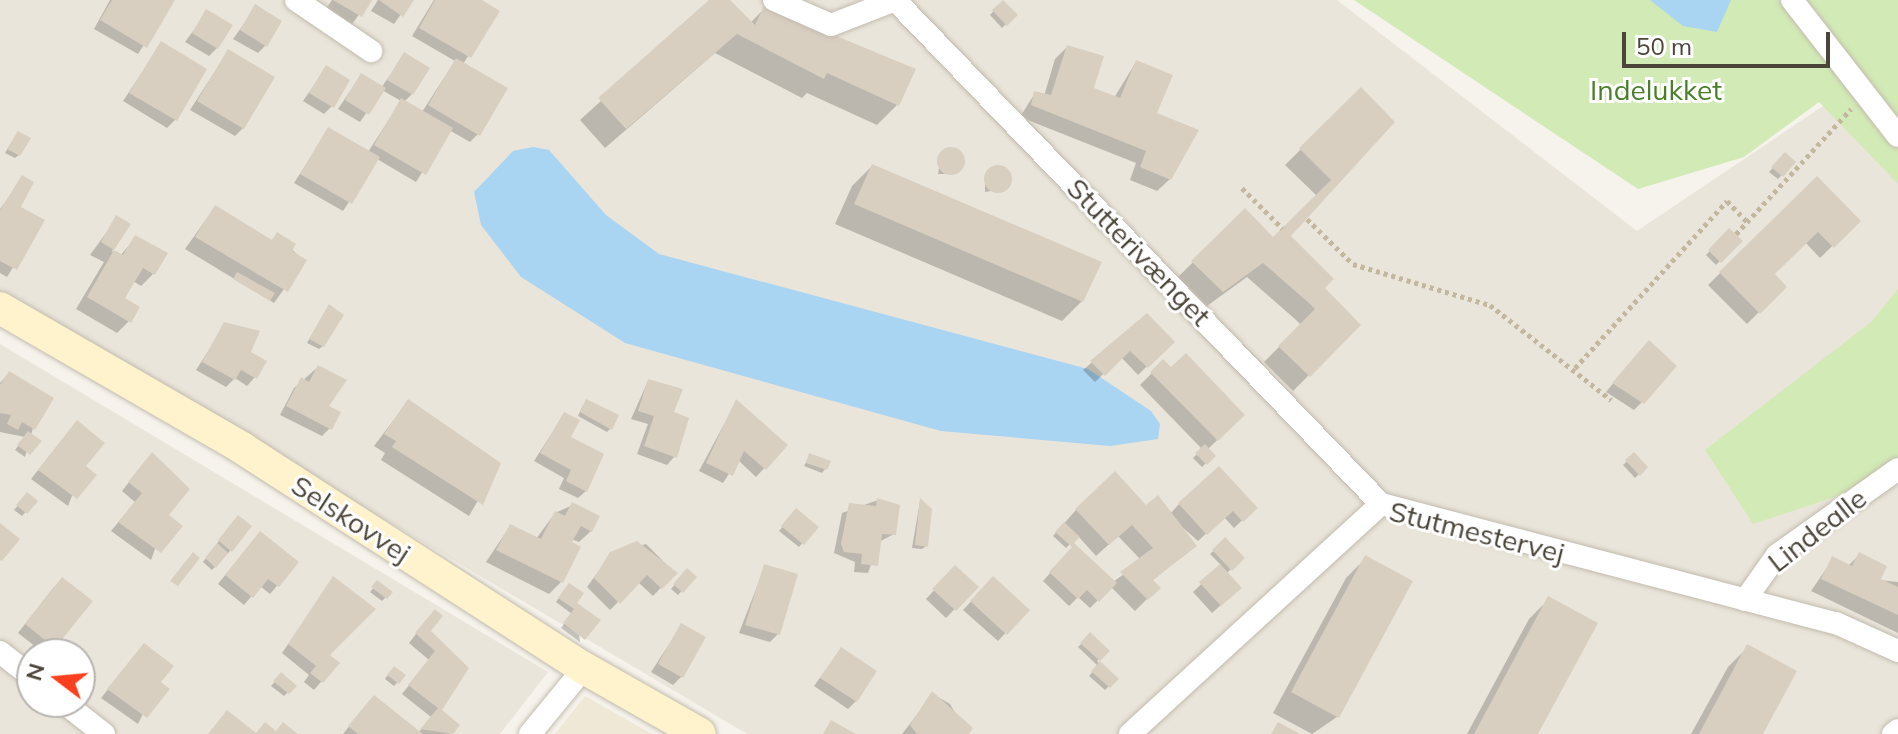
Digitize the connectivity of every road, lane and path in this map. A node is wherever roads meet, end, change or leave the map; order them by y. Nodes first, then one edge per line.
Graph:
1 (296, 0) edge
2 (774, 0) edge
3 (895, 0) edge
4 (1792, 0) edge
5 (371, 51) dead end
6 (1866, 95) junction
7 (1898, 136) edge
8 (1242, 188) dead end
9 (1307, 219) dead end
10 (1748, 223) junction
11 (1282, 228) dead end
12 (1736, 234) dead end
13 (0, 308) edge
14 (1575, 368) junction
15 (1611, 400) dead end
16 (1898, 469) edge
17 (1381, 504) junction
18 (1745, 600) junction
19 (1898, 651) edge
20 (0, 652) edge
21 (16, 664) edge
22 (584, 668) junction
23 (84, 718) edge
24 (1898, 730) edge
25 (104, 734) edge
26 (530, 734) edge
27 (700, 734) edge
28 (1130, 734) edge
29 (1893, 734) edge

1 - 5 street
2 - 3 street, Stutterivænget
3 - 17 street, Stutterivænget
4 - 6 street
6 - 7 street
6 - 10 path
8 - 11 path
9 - 14 path
10 - 12 path
10 - 14 path
13 - 22 street, Selskovvej
14 - 15 path
16 - 18 street, Lindealle
17 - 18 street, Stutmestervej
17 - 28 street, Stutmestervej
18 - 19 street, Stutmestervej
20 - 21 street
22 - 26 street
22 - 27 street, Selskovvej
23 - 25 street
24 - 29 street

